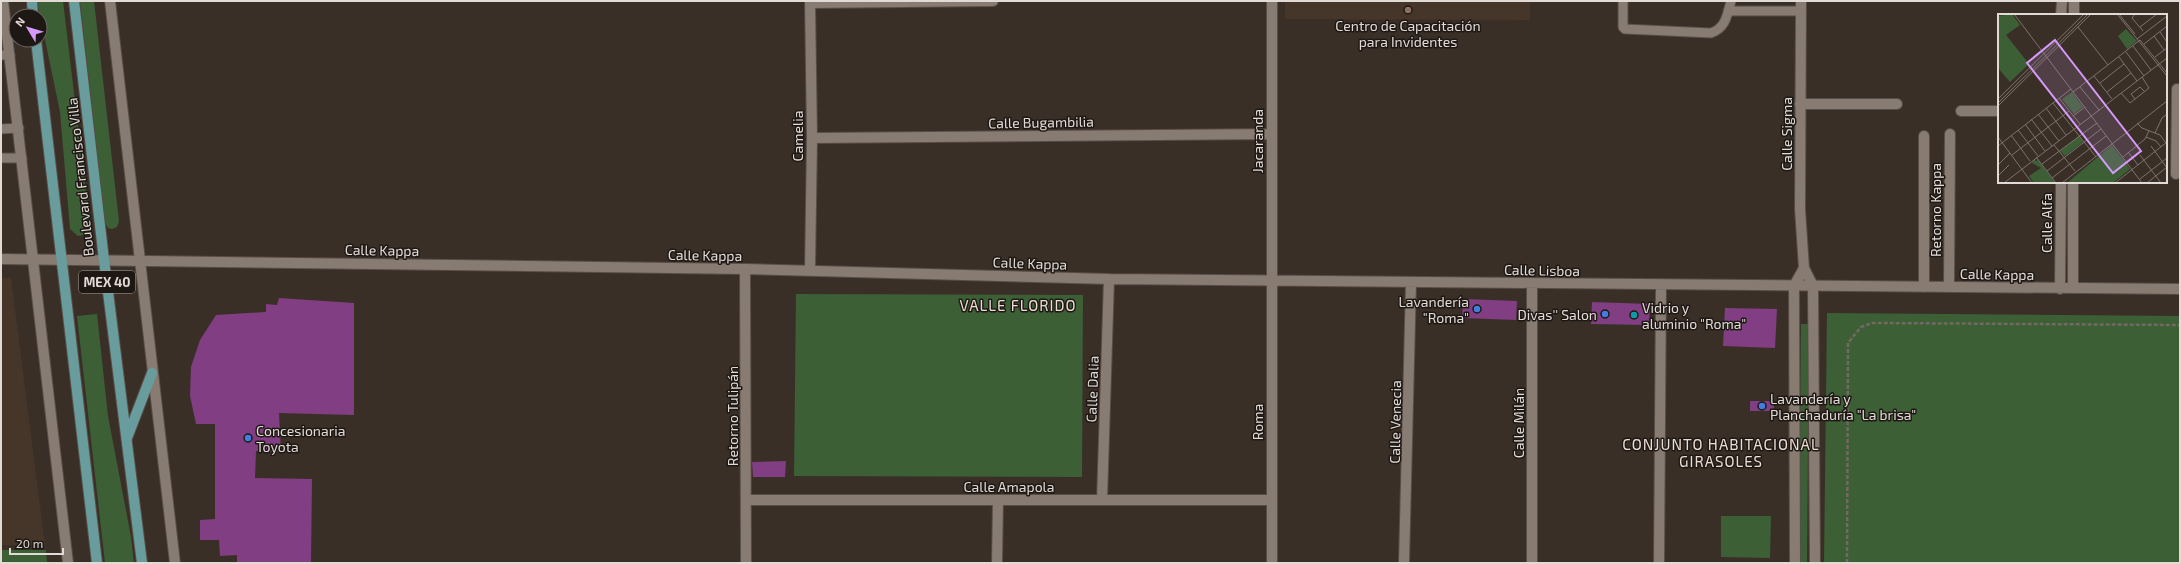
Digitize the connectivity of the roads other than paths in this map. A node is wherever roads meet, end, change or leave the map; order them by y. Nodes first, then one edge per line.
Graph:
1 (3, 1) edge
2 (74, 1) edge
3 (110, 1) edge
4 (993, 1) edge
5 (1272, 1) edge
6 (1623, 1) edge
7 (1731, 1) edge
8 (2062, 1) edge
9 (2074, 1) edge
10 (810, 2) edge
11 (1801, 6) edge
12 (1728, 10) junction
13 (2061, 14) edge
14 (2074, 14) edge
15 (37, 48) edge
16 (5, 55) edge
17 (2177, 89) dead end
18 (1800, 104) junction
19 (1897, 104) dead end
20 (1961, 111) dead end
21 (1998, 111) edge
22 (18, 128) junction
23 (1, 129) edge
24 (1271, 134) junction
25 (1950, 134) dead end
26 (1924, 136) dead end
27 (812, 138) junction
28 (1, 158) edge
29 (22, 158) junction
30 (2174, 174) edge
31 (2061, 183) edge
32 (2073, 183) edge
33 (1, 259) edge
34 (32, 259) junction
35 (62, 259) junction
36 (104, 260) junction
37 (139, 260) junction
38 (1804, 268) junction
39 (745, 269) junction
40 (810, 271) junction
41 (1109, 279) junction
42 (1271, 281) junction
43 (1411, 282) junction
44 (1532, 284) junction
45 (1661, 285) junction
46 (1794, 286) junction
47 (1813, 286) junction
48 (1924, 287) junction
49 (1949, 287) junction
50 (2060, 288) junction
51 (2073, 288) junction
52 (2180, 289) edge
53 (152, 373) junction
54 (126, 440) junction
55 (747, 500) junction
56 (998, 500) junction
57 (1102, 500) junction
58 (1272, 500) junction
59 (68, 563) edge
60 (97, 563) edge
61 (142, 563) edge
62 (175, 563) edge
63 (746, 563) edge
64 (997, 563) edge
65 (1272, 563) edge
66 (1404, 563) edge
67 (1532, 563) edge
68 (1659, 563) edge
69 (1795, 563) edge
70 (1815, 563) edge

1 - 16 street
2 - 36 main road, Boulevard Francisco Villa / MEX 40
3 - 37 street
4 - 10 street
5 - 24 street, Jacaranda
6 - 12 lane
7 - 12 lane
8 - 13 street
9 - 14 street
10 - 27 street, Camelia
11 - 12 lane
11 - 18 street, Calle Sigma
15 - 35 main road, Boulevard Francisco Villa / MEX 40
16 - 22 street
17 - 30 street
18 - 19 street
18 - 38 street, Calle Sigma
20 - 21 street
22 - 23 lane
22 - 29 street
24 - 27 street, Calle Bugambilia
24 - 42 street, Jacaranda
25 - 49 street, Retorno Kappa
26 - 48 street, Retorno Kappa
27 - 40 street, Camelia
28 - 29 lane
29 - 34 street
31 - 50 street, Calle Alfa
32 - 51 street, Calle Alfa
33 - 34 street, Calle Kappa
34 - 35 street, Calle Kappa
34 - 59 street
35 - 36 street, Calle Kappa
35 - 60 main road, Boulevard Francisco Villa / MEX 40
36 - 37 street, Calle Kappa
36 - 54 main road, Boulevard Francisco Villa / MEX 40
37 - 39 street, Calle Kappa
37 - 53 street
38 - 46 street
38 - 47 street
39 - 40 street, Calle Kappa
39 - 55 street, Retorno Tulipán
40 - 41 street, Calle Kappa
41 - 42 street, Calle Kappa
41 - 57 street, Calle Dalia
42 - 43 street, Calle Lisboa
42 - 58 street, Roma
43 - 44 street, Calle Lisboa
43 - 66 street, Calle Venecia
44 - 45 street, Calle Lisboa
44 - 67 street, Calle Milán
45 - 46 street, Calle Lisboa
45 - 68 street
46 - 47 street, Calle Lisboa
46 - 69 street
47 - 48 street, Calle Kappa
47 - 70 street
48 - 49 street, Calle Kappa
49 - 50 street, Calle Kappa
50 - 51 street, Calle Kappa
51 - 52 street, Calle Kappa
53 - 54 main road
53 - 62 street
54 - 61 main road, Boulevard Francisco Villa / MEX 40
55 - 56 street, Calle Amapola
55 - 63 street, Retorno Tulipán
56 - 57 street, Calle Amapola
56 - 64 street
57 - 58 street, Calle Amapola
58 - 65 street, Roma

